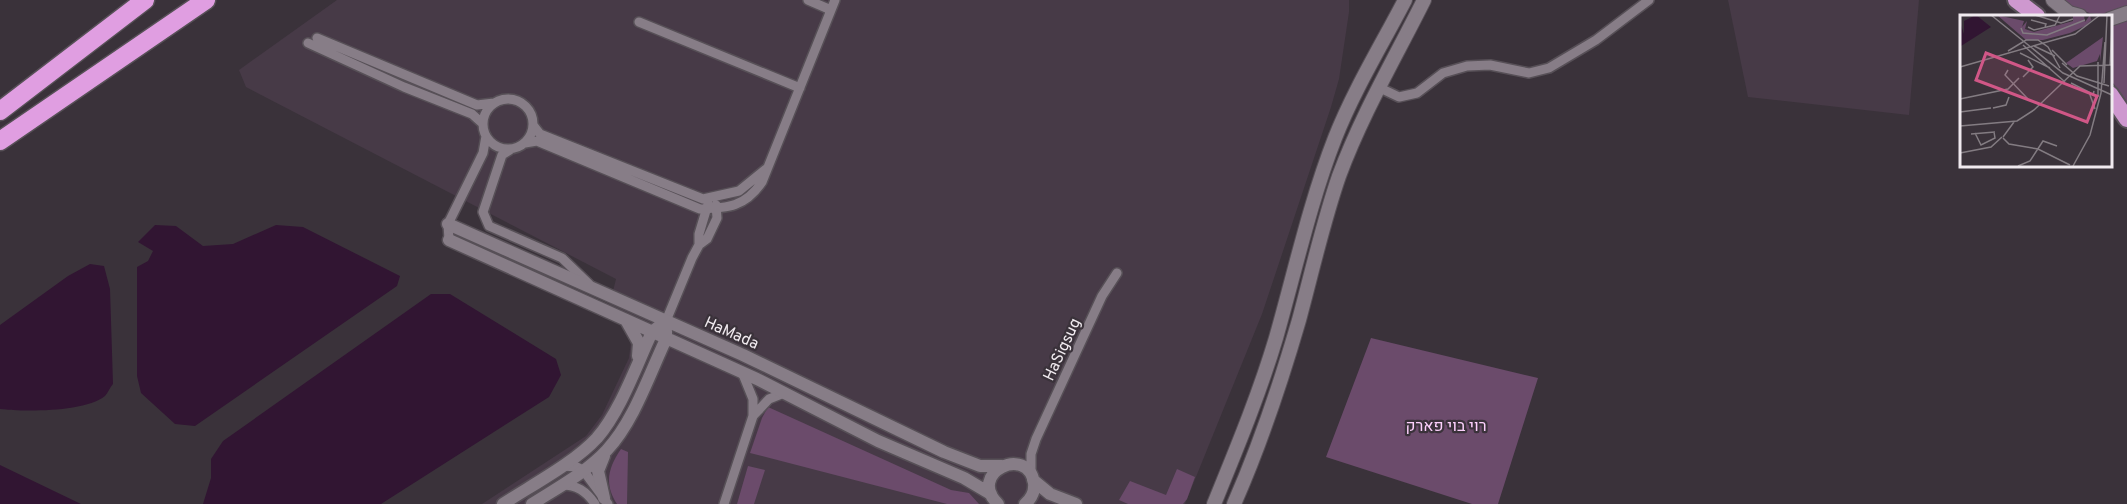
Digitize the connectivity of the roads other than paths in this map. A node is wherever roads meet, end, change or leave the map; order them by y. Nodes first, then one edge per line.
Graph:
1 (125, 0) edge
2 (145, 0) edge
3 (187, 0) edge
4 (206, 0) edge
5 (808, 0) edge
6 (835, 0) edge
7 (1424, 0) edge
8 (1430, 0) edge
9 (1649, 0) edge
10 (2016, 0) edge
11 (2053, 0) edge
12 (1401, 4) edge
13 (831, 10) junction
14 (2127, 13) edge
15 (2036, 15) edge
16 (2076, 15) edge
17 (2112, 18) edge
18 (1413, 21) junction
19 (639, 22) dead end
20 (1378, 87) junction
21 (800, 88) junction
22 (2112, 97) edge
23 (0, 102) edge
24 (494, 103) junction
25 (0, 111) edge
26 (2127, 119) edge
27 (482, 123) junction
28 (533, 125) junction
29 (486, 136) junction
30 (0, 142) edge
31 (525, 143) junction
32 (510, 150) junction
33 (768, 168) junction
34 (712, 197) junction
35 (706, 208) junction
36 (717, 208) junction
37 (448, 224) junction
38 (449, 240) joint
39 (699, 245) junction
40 (1117, 273) dead end
41 (593, 288) junction
42 (625, 319) junction
43 (666, 321) junction
44 (652, 332) junction
45 (666, 339) junction
46 (683, 346) junction
47 (637, 364) junction
48 (653, 366) junction
49 (742, 372) junction
50 (784, 393) junction
51 (753, 416) junction
52 (1036, 439) junction
53 (606, 452) junction
54 (1007, 465) junction
55 (561, 466) junction
56 (583, 470) junction
57 (1032, 477) junction
58 (562, 485) junction
59 (994, 500) edge
60 (603, 502) edge
61 (503, 504) edge
62 (532, 504) edge
63 (724, 504) edge
64 (1025, 504) edge
65 (1076, 504) edge
66 (1214, 504) edge
67 (1234, 504) edge

1 - 23 highway
2 - 25 highway
3 - 30 highway
4 - 30 highway
5 - 13 street
6 - 13 street
7 - 18 main road
8 - 18 main road
9 - 20 street
10 - 15 highway
11 - 16 main road
12 - 66 main road
13 - 21 street
14 - 17 main road
18 - 20 main road
19 - 21 street
20 - 67 main road
21 - 33 street
22 - 26 highway
24 - 27 street
24 - 27 street
24 - 28 street
27 - 29 street
28 - 31 street
28 - 34 street
29 - 32 street
29 - 37 street
31 - 32 street
31 - 35 street
32 - 41 street
33 - 34 street
33 - 36 street
34 - 35 street
34 - 36 street
35 - 36 street
35 - 39 street
36 - 39 street
37 - 38 street
37 - 41 street, HaMada
38 - 42 street, HaMada
39 - 43 street
40 - 52 street, HaSigsug
41 - 43 street, HaMada
42 - 44 street, HaMada
42 - 47 street
43 - 44 street
43 - 45 street
43 - 54 street, HaMada
44 - 45 street, HaMada
44 - 47 street
45 - 46 street, HaMada
45 - 48 street
46 - 48 street
46 - 49 street, HaMada
47 - 55 street
48 - 53 street
49 - 50 street, HaMada
49 - 51 street
50 - 51 street
50 - 59 street, HaMada
51 - 63 street
52 - 54 street, HaSigsug
52 - 57 street, HaSigsug
53 - 56 street
53 - 60 street
54 - 57 street
54 - 59 street
55 - 56 street
55 - 61 street
56 - 58 street
56 - 60 street
57 - 64 street
57 - 65 street
58 - 60 street
58 - 62 street

